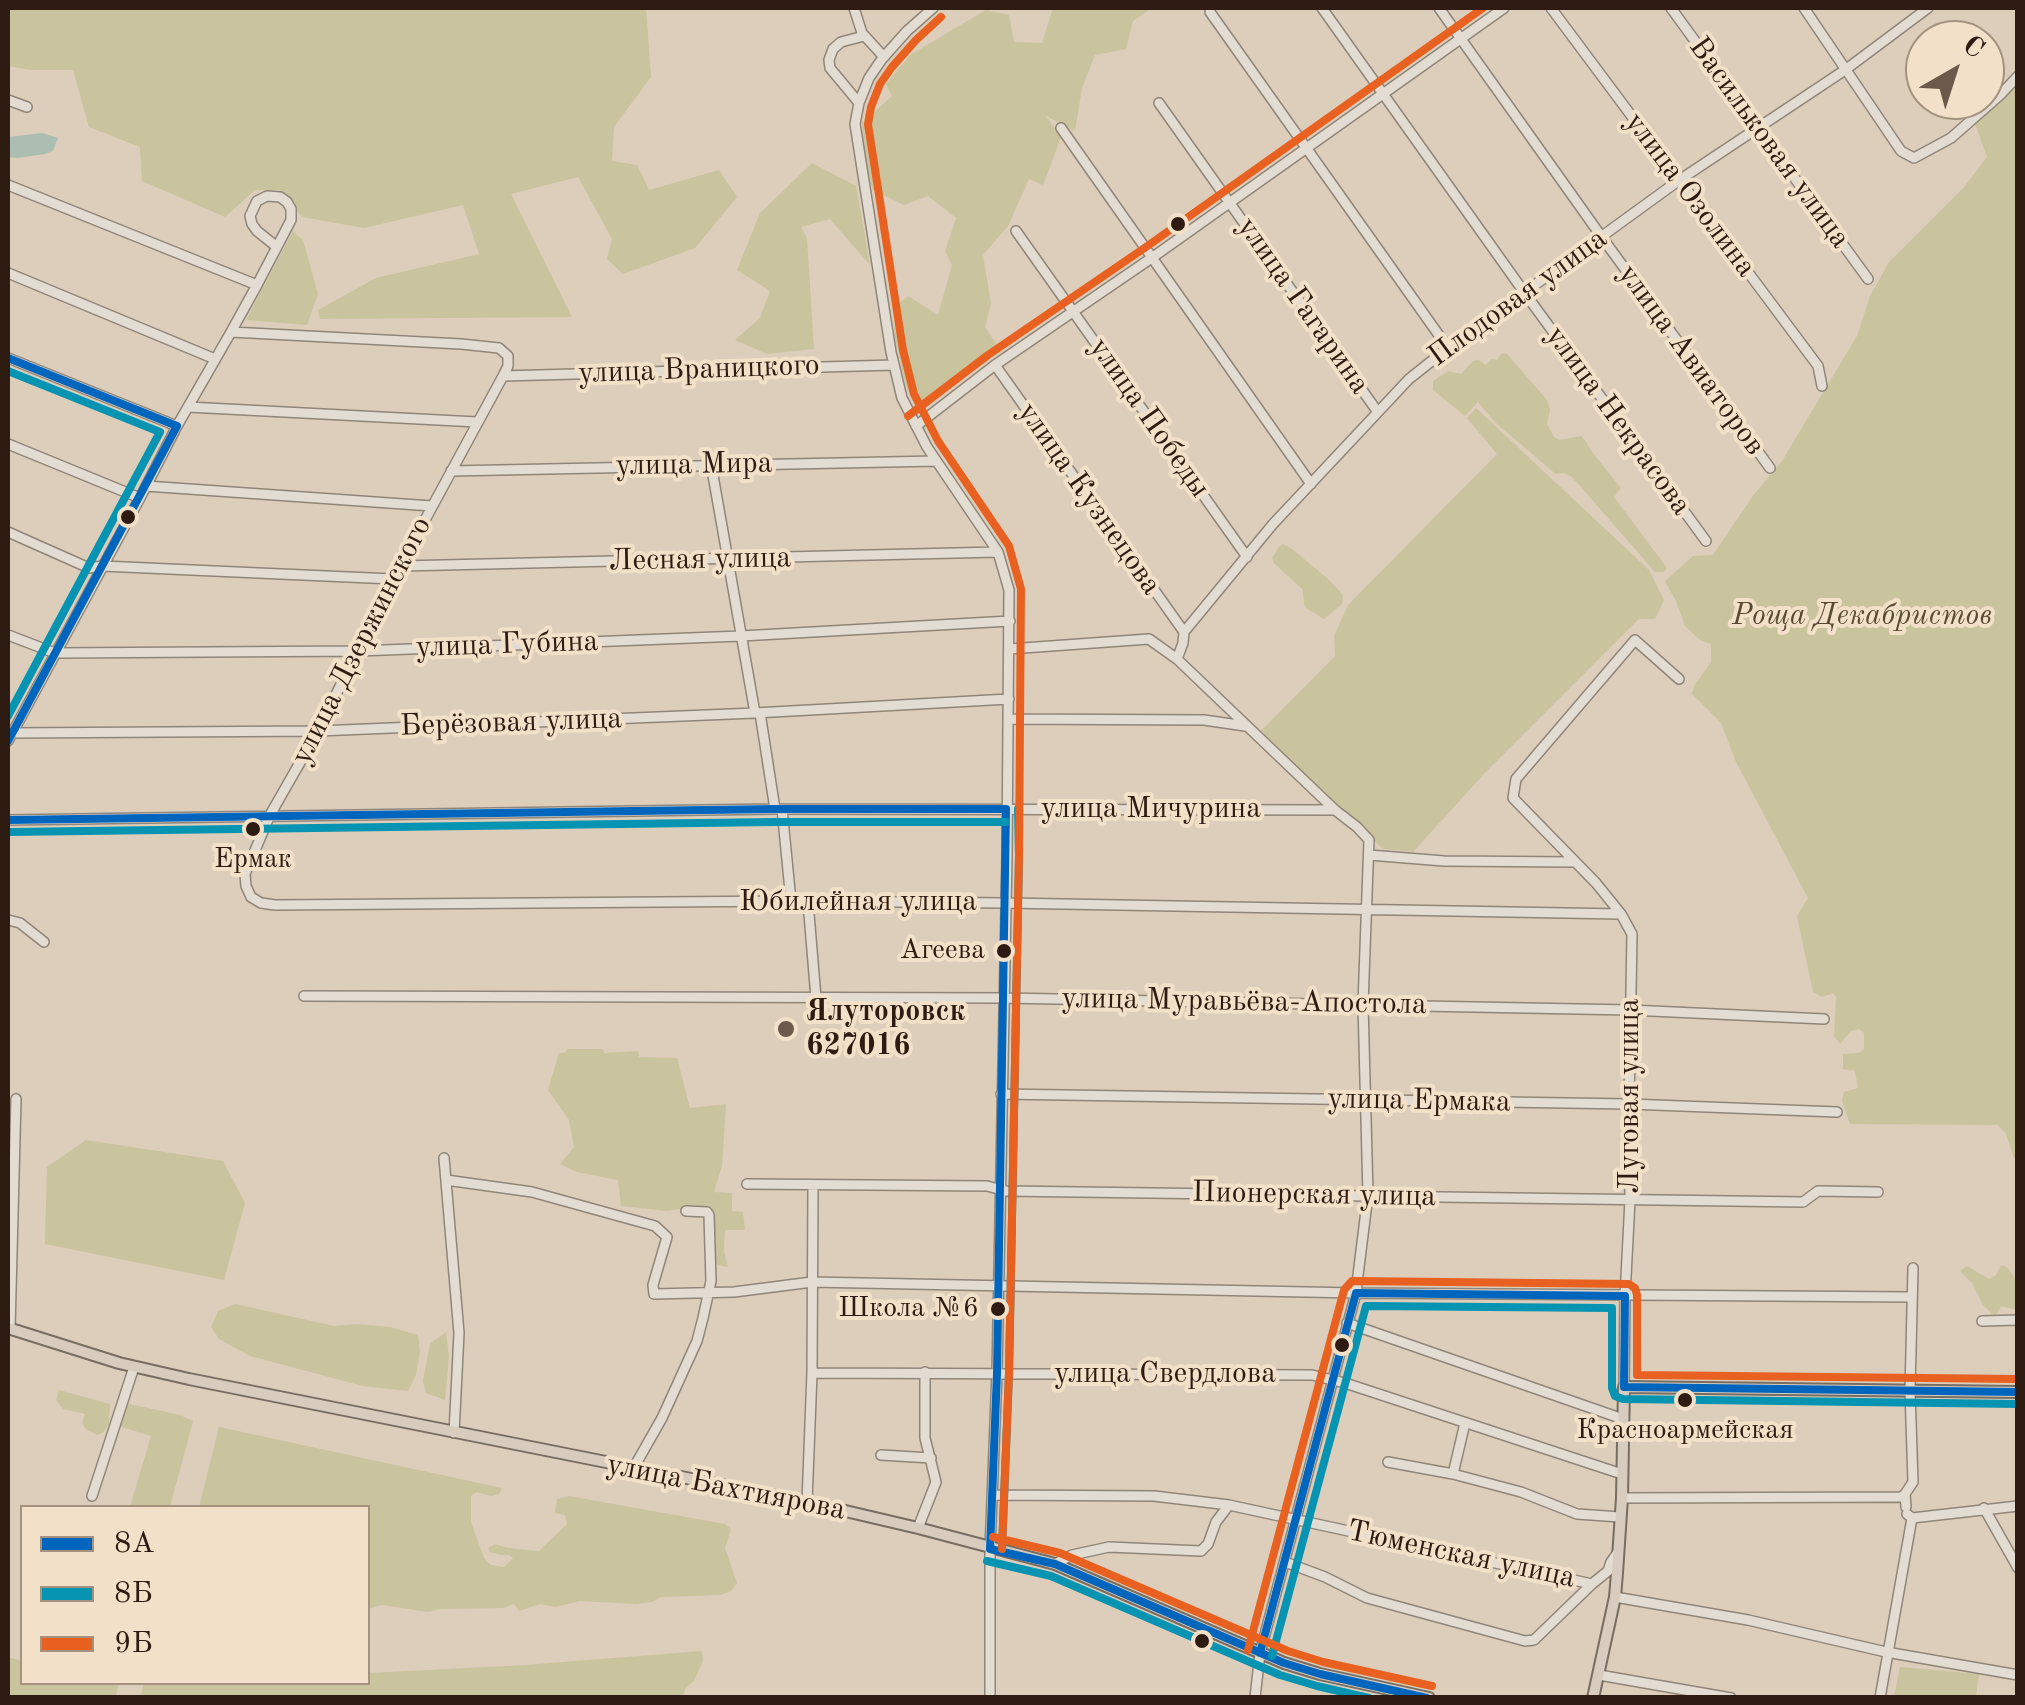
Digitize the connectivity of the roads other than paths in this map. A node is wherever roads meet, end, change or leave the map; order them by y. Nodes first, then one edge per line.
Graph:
1 (854, 8) edge
2 (933, 8) edge
3 (1322, 8) edge
4 (1439, 8) edge
5 (1504, 8) edge
6 (1551, 8) edge
7 (1671, 8) edge
8 (1804, 8) edge
9 (1922, 9) edge
10 (1210, 12) dead end
11 (864, 36) junction
12 (1461, 39) junction
13 (884, 57) junction
14 (1845, 70) junction
15 (2018, 76) edge
16 (1385, 94) junction
17 (8, 100) edge
18 (858, 103) junction
19 (1160, 104) dead end
20 (27, 107) dead end
21 (1756, 127) junction
22 (1061, 128) dead end
23 (1305, 148) junction
24 (1678, 181) junction
25 (8, 185) edge
26 (1229, 202) junction
27 (1016, 232) dead end
28 (1601, 236) junction
29 (277, 247) junction
30 (1153, 257) junction
31 (8, 274) edge
32 (1868, 279) dead end
33 (257, 285) junction
34 (1524, 292) junction
35 (1074, 312) junction
36 (231, 332) junction
37 (1448, 348) junction
38 (8, 358) edge
39 (216, 359) junction
40 (894, 364) junction
41 (995, 365) junction
42 (506, 371) junction
43 (1822, 386) dead end
44 (188, 407) junction
45 (1377, 412) junction
46 (477, 422) junction
47 (177, 426) junction
48 (916, 426) junction
49 (8, 444) edge
50 (936, 460) junction
51 (712, 464) junction
52 (1770, 468) dead end
53 (452, 470) junction
54 (1311, 484) junction
55 (146, 486) junction
56 (140, 498) junction
57 (432, 506) junction
58 (8, 532) edge
59 (1706, 541) dead end
60 (998, 552) junction
61 (1246, 557) junction
62 (727, 560) junction
63 (102, 566) junction
64 (401, 566) junction
65 (393, 580) junction
66 (1010, 622) junction
67 (1184, 632) junction
68 (8, 634) edge
69 (741, 636) junction
70 (1010, 649) junction
71 (358, 651) junction
72 (55, 652) junction
73 (1177, 659) junction
74 (1680, 679) dead end
75 (1010, 700) junction
76 (757, 713) junction
77 (1008, 719) junction
78 (1248, 727) junction
79 (318, 732) junction
80 (10, 737) edge
81 (779, 809) junction
82 (1006, 809) junction
83 (1335, 810) junction
84 (270, 815) junction
85 (8, 820) edge
86 (1369, 855) junction
87 (1574, 862) junction
88 (791, 901) junction
89 (808, 902) junction
90 (1006, 903) junction
91 (274, 905) joint
92 (1366, 911) junction
93 (1620, 914) junction
94 (8, 920) edge
95 (44, 942) dead end
96 (304, 996) dead end
97 (816, 998) junction
98 (1004, 998) junction
99 (1363, 1004) junction
100 (1630, 1010) junction
101 (1824, 1020) dead end
102 (1002, 1094) junction
103 (16, 1099) dead end
104 (1365, 1100) junction
105 (1629, 1104) junction
106 (1837, 1112) dead end
107 (444, 1158) dead end
108 (446, 1180) junction
109 (747, 1184) dead end
110 (813, 1186) junction
111 (999, 1188) junction
112 (1878, 1192) dead end
113 (1368, 1196) junction
114 (1630, 1200) junction
115 (686, 1211) dead end
116 (1914, 1268) dead end
117 (812, 1282) junction
118 (998, 1285) junction
119 (708, 1292) junction
120 (1356, 1293) junction
121 (1625, 1296) junction
122 (1911, 1297) junction
123 (2018, 1320) edge
124 (1982, 1322) dead end
125 (1347, 1323) junction
126 (9, 1329) edge
127 (134, 1366) junction
128 (924, 1372) junction
129 (996, 1372) junction
130 (812, 1373) junction
131 (1333, 1380) junction
132 (1624, 1387) junction
133 (1910, 1391) junction
134 (2018, 1392) edge
135 (1623, 1419) junction
136 (1465, 1423) junction
137 (454, 1433) junction
138 (881, 1455) dead end
139 (931, 1458) junction
140 (1388, 1462) dead end
141 (633, 1469) junction
142 (1453, 1474) junction
143 (1622, 1474) junction
144 (1905, 1494) junction
145 (993, 1495) junction
146 (92, 1496) dead end
147 (1622, 1498) junction
148 (808, 1502) junction
149 (1230, 1505) junction
150 (2018, 1506) edge
151 (1984, 1508) junction
152 (1908, 1513) junction
153 (1620, 1518) junction
154 (1296, 1519) junction
155 (918, 1528) junction
156 (990, 1548) junction
157 (1618, 1552) junction
158 (1285, 1562) junction
159 (1055, 1564) junction
160 (2018, 1568) edge
161 (1592, 1584) junction
162 (1615, 1598) junction
163 (1260, 1652) junction
164 (1886, 1652) junction
165 (1598, 1674) junction
166 (2018, 1675) edge
167 (990, 1698) edge
168 (1256, 1698) edge
169 (1429, 1698) edge
170 (1593, 1698) edge
171 (1731, 1698) edge
172 (1880, 1698) edge

1 - 11 street
2 - 13 street
3 - 16 street, улица Некрасова
4 - 12 street, улица Авиаторов
5 - 12 street
6 - 24 street, улица Озолина
7 - 21 street, Васильковая улица
8 - 14 street
9 - 14 street, Плодовая улица
10 - 23 street
11 - 13 street
11 - 18 street
12 - 16 street
12 - 28 street, улица Авиаторов
13 - 18 street
14 - 15 street
14 - 21 street, Плодовая улица
16 - 23 street
16 - 34 street, улица Некрасова
17 - 20 street
18 - 40 street
19 - 26 street, улица Гагарина
21 - 24 street, Плодовая улица
21 - 32 street, Васильковая улица
22 - 30 street
23 - 26 street
23 - 37 street
24 - 28 street, Плодовая улица
24 - 43 street, улица Озолина
25 - 33 street
26 - 30 street
26 - 45 street, улица Гагарина
27 - 35 street, улица Победы
28 - 34 street, Плодовая улица
28 - 52 street, улица Авиаторов
29 - 29 street
29 - 33 street
30 - 35 street
30 - 54 street
31 - 39 street
33 - 36 street
34 - 37 street, Плодовая улица
34 - 59 street, улица Некрасова
35 - 41 street
35 - 61 street, улица Победы
36 - 39 street
36 - 42 street
37 - 45 street, Плодовая улица
38 - 47 street
39 - 44 street
40 - 42 street, улица Враницкого
40 - 48 street
41 - 48 street
41 - 67 street, улица Кузнецова
42 - 46 street, улица Дзержинского
44 - 46 street
44 - 47 street
45 - 54 street, Плодовая улица
46 - 53 street, улица Дзержинского
47 - 55 street
48 - 50 street
49 - 56 street
50 - 51 street, улица Мира
50 - 60 street
51 - 53 street, улица Мира
51 - 62 street
53 - 57 street, улица Дзержинского
54 - 61 street, Плодовая улица
55 - 56 street
55 - 57 street
56 - 63 street
57 - 64 street, улица Дзержинского
58 - 63 street
60 - 62 street, Лесная улица
60 - 66 street
61 - 67 street, Плодовая улица
62 - 64 street, Лесная улица
62 - 69 street
63 - 65 street
63 - 72 street
64 - 65 street, улица Дзержинского
65 - 71 street, улица Дзержинского
66 - 69 street, улица Губина
66 - 70 street
67 - 73 street, Плодовая улица
68 - 72 street, улица Губина
69 - 71 street, улица Губина
69 - 76 street
70 - 73 street, улица Кузнецова
70 - 75 street
71 - 72 street, улица Губина
71 - 79 street, улица Дзержинского
72 - 80 street
73 - 78 street, улица Кузнецова
74 - 87 street, Луговая улица
75 - 76 street, Берёзовая улица
75 - 77 street
76 - 79 street, Берёзовая улица
76 - 81 street
77 - 78 street
77 - 82 street
78 - 83 street, улица Кузнецова
79 - 80 street, Берёзовая улица
79 - 84 street, улица Дзержинского
81 - 82 street, улица Мичурина
81 - 84 street, улица Мичурина
81 - 88 street
82 - 83 street, улица Мичурина
82 - 90 street
83 - 86 street, улица Кузнецова
84 - 85 street, улица Мичурина
84 - 91 street, улица Дзержинского
86 - 87 street
86 - 92 street
87 - 93 street, Луговая улица
88 - 89 street, Юбилейная улица
88 - 91 street, Юбилейная улица
89 - 90 street, Юбилейная улица
89 - 97 street
90 - 92 street, Юбилейная улица
90 - 98 street
92 - 93 street, Юбилейная улица
92 - 99 street
93 - 100 street, Луговая улица
94 - 95 street
96 - 97 street, улица Муравьёва-Апостола
97 - 98 street, улица Муравьёва-Апостола
98 - 99 street, улица Муравьёва-Апостола
98 - 102 street
99 - 100 street, улица Муравьёва-Апостола
99 - 104 street
100 - 101 street, улица Муравьёва-Апостола
100 - 105 street, Луговая улица
102 - 104 street, улица Ермака
102 - 111 street
103 - 126 street
104 - 105 street, улица Ермака
104 - 113 street
105 - 106 street, улица Ермака
105 - 114 street, Луговая улица
107 - 108 street
108 - 119 street
108 - 137 street
109 - 110 street, Пионерская улица
110 - 111 street, Пионерская улица
110 - 117 street
111 - 113 street, Пионерская улица
111 - 118 street
112 - 114 street, Пионерская улица
113 - 114 street, Пионерская улица
113 - 120 street
114 - 121 street, Луговая улица
115 - 119 street
116 - 122 street
117 - 118 street
117 - 119 street
117 - 130 street
118 - 120 street
118 - 129 street
119 - 141 street
120 - 121 street
120 - 125 street
121 - 122 street
121 - 132 street, Луговая улица
122 - 133 street
123 - 124 street
125 - 131 street
125 - 135 street
126 - 127 main road, улица Бахтиярова
127 - 137 main road, улица Бахтиярова
127 - 146 street
128 - 129 street, улица Свердлова
128 - 130 street, улица Свердлова
128 - 139 street
129 - 131 street, улица Свердлова
129 - 145 street
130 - 148 street
131 - 136 street, улица Свердлова
131 - 154 street
132 - 133 main road
132 - 135 main road, Луговая улица
133 - 134 main road
133 - 144 street
135 - 143 main road, Луговая улица
136 - 142 street
136 - 143 street, улица Свердлова
137 - 141 main road, улица Бахтиярова
138 - 139 street
139 - 155 street
140 - 142 street
141 - 148 main road, улица Бахтиярова
142 - 153 street
143 - 147 main road, Луговая улица
144 - 147 street
144 - 152 street
145 - 149 street, Тюменская улица
145 - 156 street
147 - 153 main road, Луговая улица
148 - 155 main road, улица Бахтиярова
149 - 154 street, Тюменская улица
149 - 159 street
150 - 151 street
151 - 152 street
151 - 160 street
152 - 164 street
153 - 157 main road, Луговая улица
154 - 158 street
154 - 161 street, Тюменская улица
155 - 156 main road, улица Бахтиярова
156 - 159 main road, улица Бахтиярова
156 - 167 street
157 - 161 street, Тюменская улица
157 - 162 main road, Луговая улица
158 - 161 street
158 - 163 street
159 - 163 main road, улица Бахтиярова
162 - 164 street, Тюменская улица
162 - 165 main road, Луговая улица
163 - 168 street
163 - 169 main road, улица Бахтиярова
164 - 166 street, Тюменская улица
164 - 172 street
165 - 170 main road, Луговая улица
165 - 171 street

